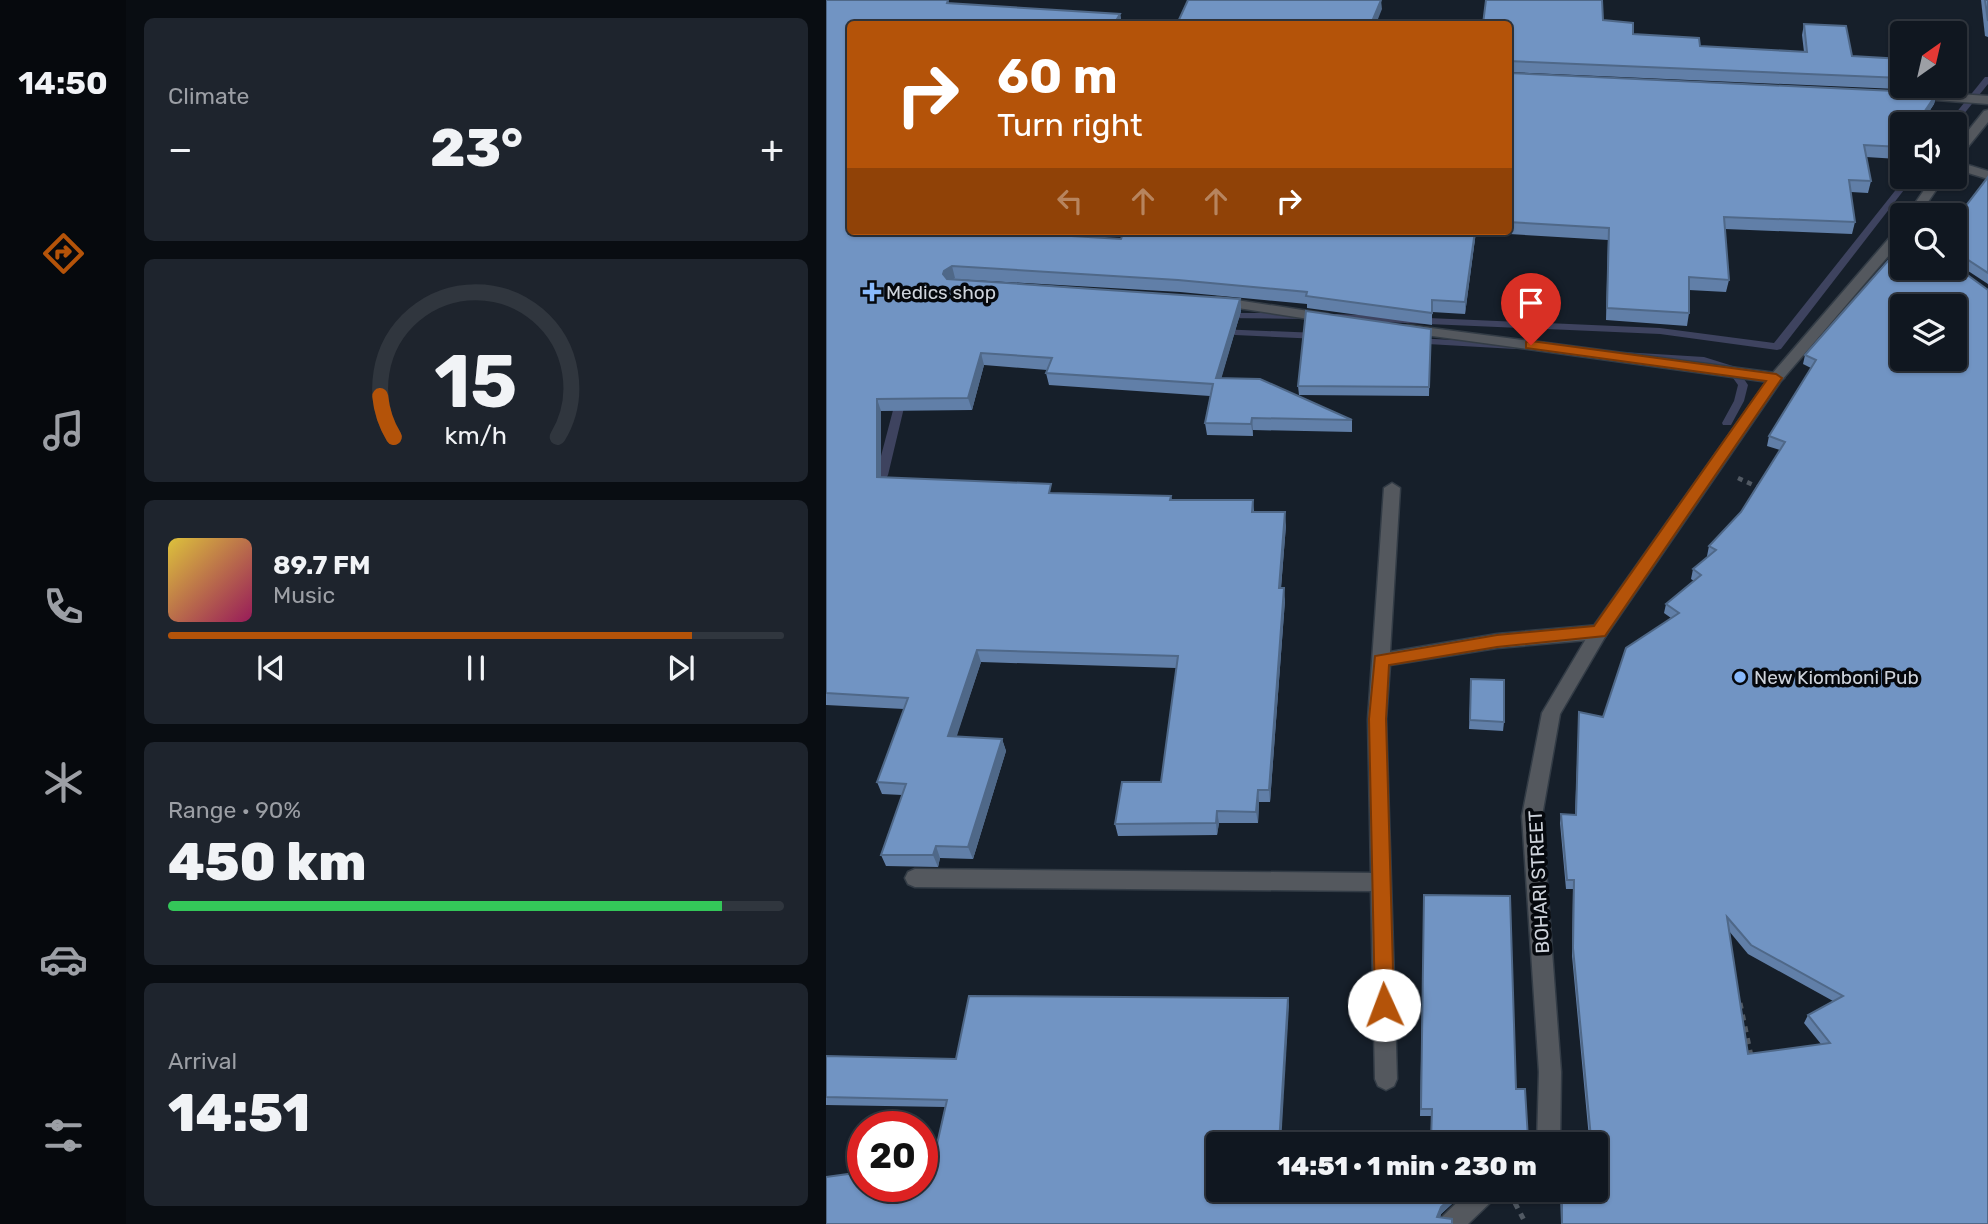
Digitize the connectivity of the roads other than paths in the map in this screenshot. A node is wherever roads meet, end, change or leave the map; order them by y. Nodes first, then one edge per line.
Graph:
1 (1960, 98) edge
2 (1988, 100) edge
3 (1988, 114) edge
4 (1967, 140) edge
5 (1967, 169) edge
6 (1988, 175) edge
7 (1890, 248) edge
8 (1195, 299) edge
9 (1341, 320) edge
10 (1395, 327) edge
11 (1776, 378) junction
12 (1392, 488) dead end
13 (1599, 632) junction
14 (1381, 660) junction
15 (915, 878) dead end
16 (1381, 882) junction
17 (1386, 1079) dead end
18 (1548, 1132) edge
19 (1474, 1202) edge
20 (1451, 1224) edge

1 - 2 street
3 - 4 street
5 - 6 street
7 - 11 street, BOHARI STREET
8 - 9 street
10 - 11 street
11 - 13 street, BOHARI STREET
12 - 14 street
13 - 14 street
13 - 18 street, BOHARI STREET
14 - 16 street
15 - 16 street
16 - 17 street
19 - 20 street

